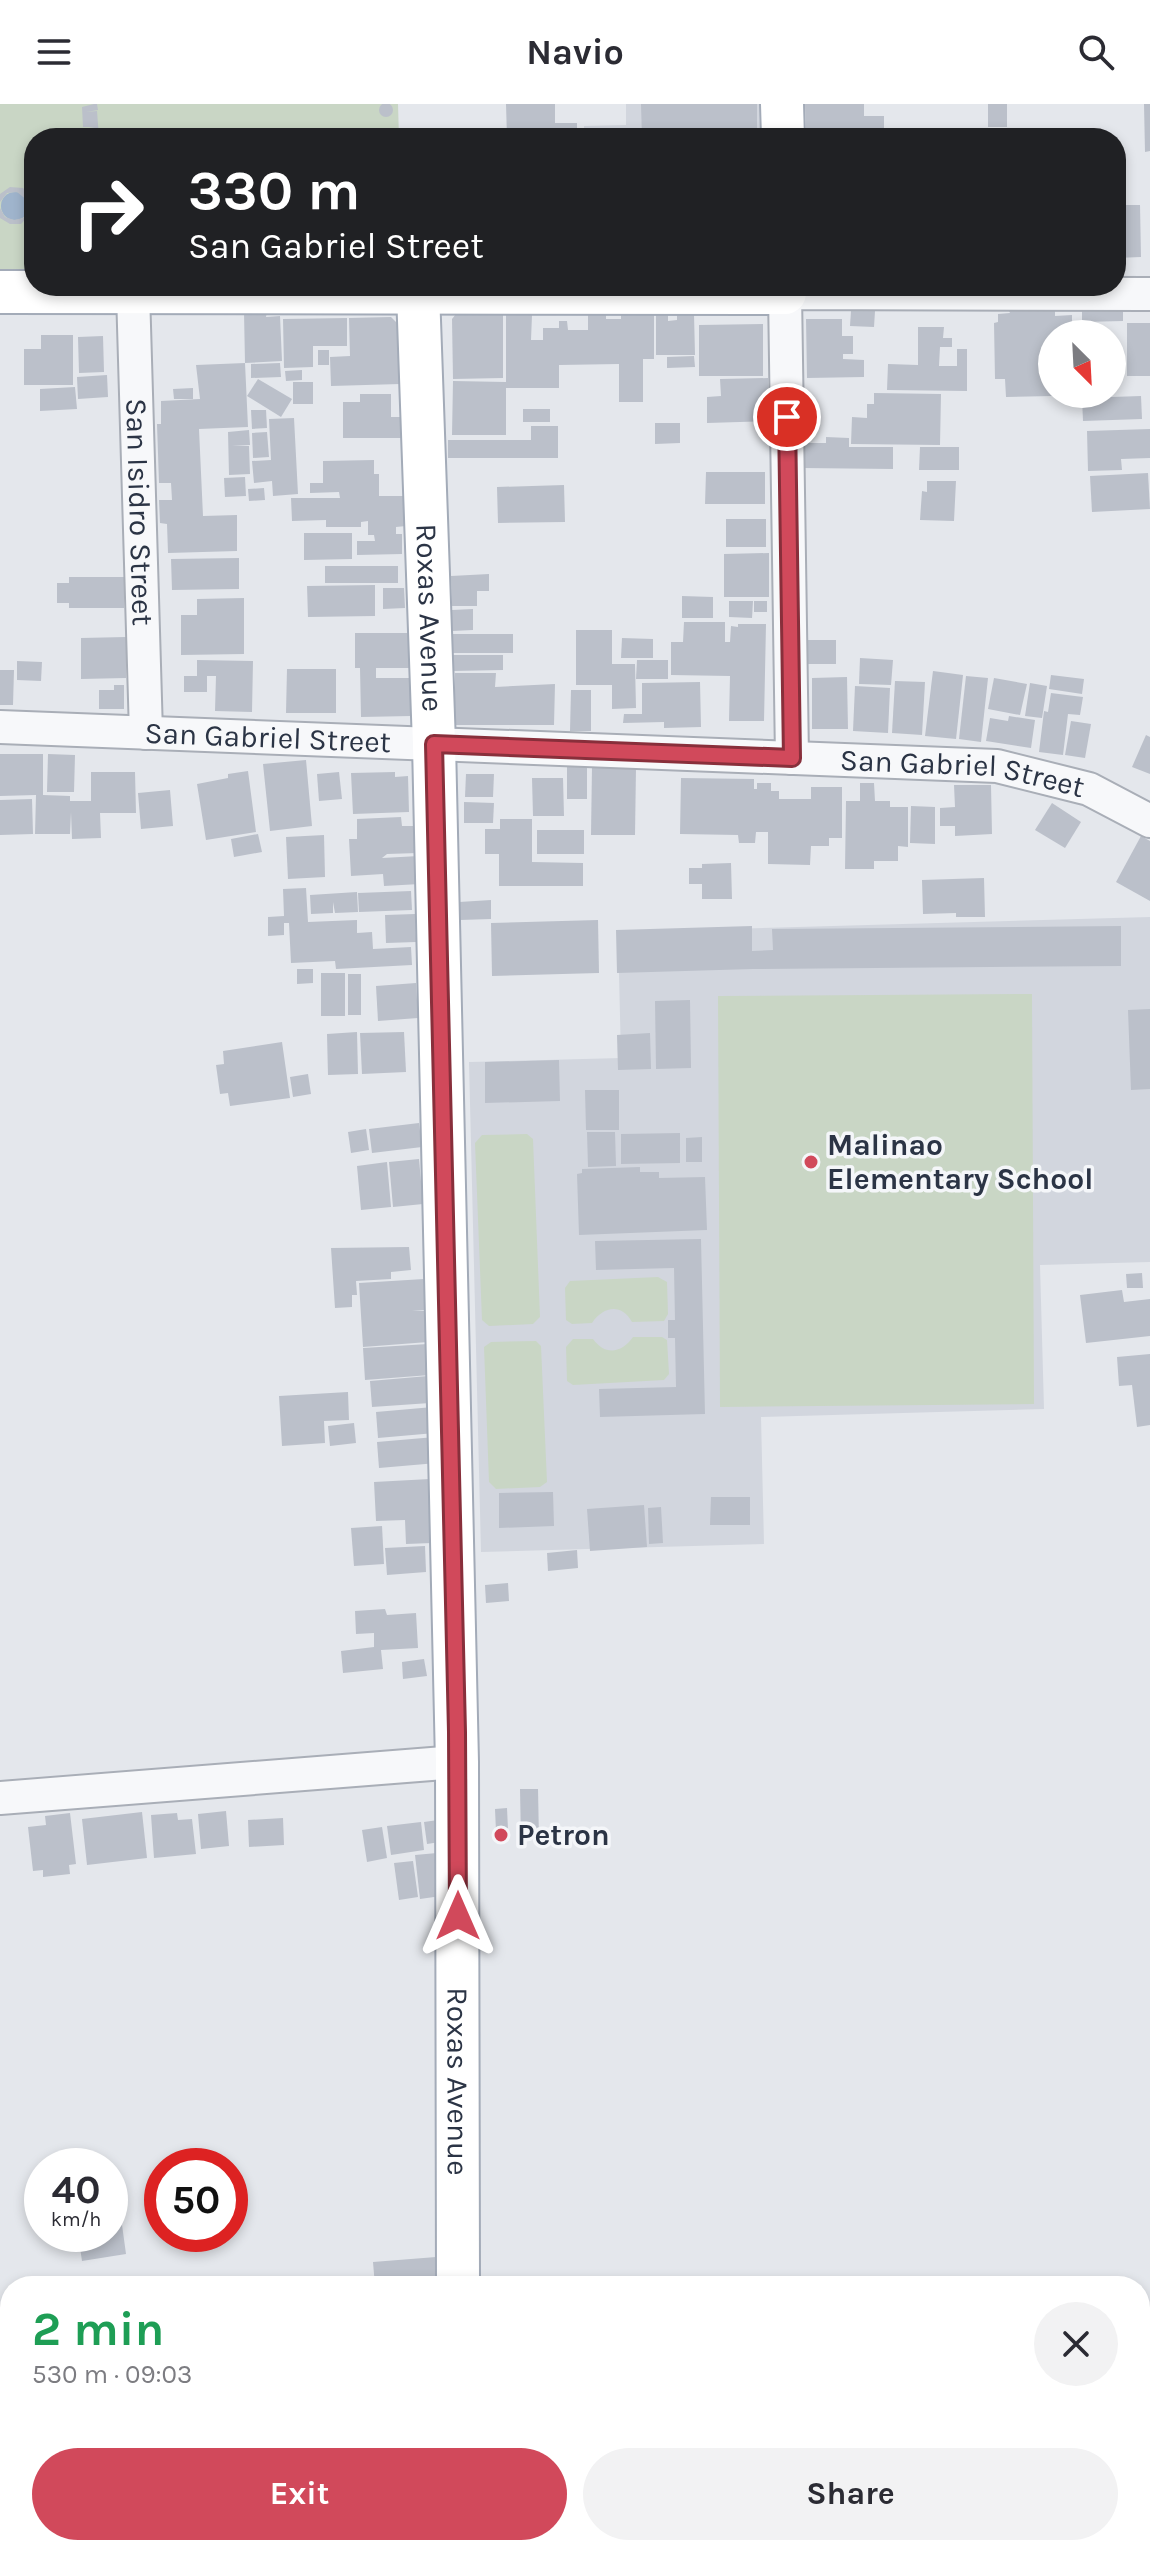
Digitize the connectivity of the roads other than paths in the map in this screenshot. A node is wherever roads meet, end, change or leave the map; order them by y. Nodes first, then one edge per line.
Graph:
1 (782, 104) edge
2 (783, 128) edge
3 (0, 292) edge
4 (24, 292) edge
5 (1126, 294) edge
6 (1150, 294) edge
7 (133, 296) edge
8 (418, 296) edge
9 (785, 296) edge
10 (0, 727) edge
11 (146, 733) junction
12 (434, 744) junction
13 (792, 758) junction
14 (1150, 821) edge
15 (457, 1762) junction
16 (0, 1798) edge
17 (458, 2276) edge

1 - 2 main road
3 - 4 main road
5 - 6 street
7 - 11 street, San Isidro Street
8 - 12 main road, Roxas Avenue
9 - 13 street
10 - 11 street, San Gabriel Street
11 - 12 street, San Gabriel Street
12 - 13 street, San Gabriel Street
12 - 15 main road, Roxas Avenue
13 - 14 street, San Gabriel Street
15 - 16 street
15 - 17 main road, Roxas Avenue

